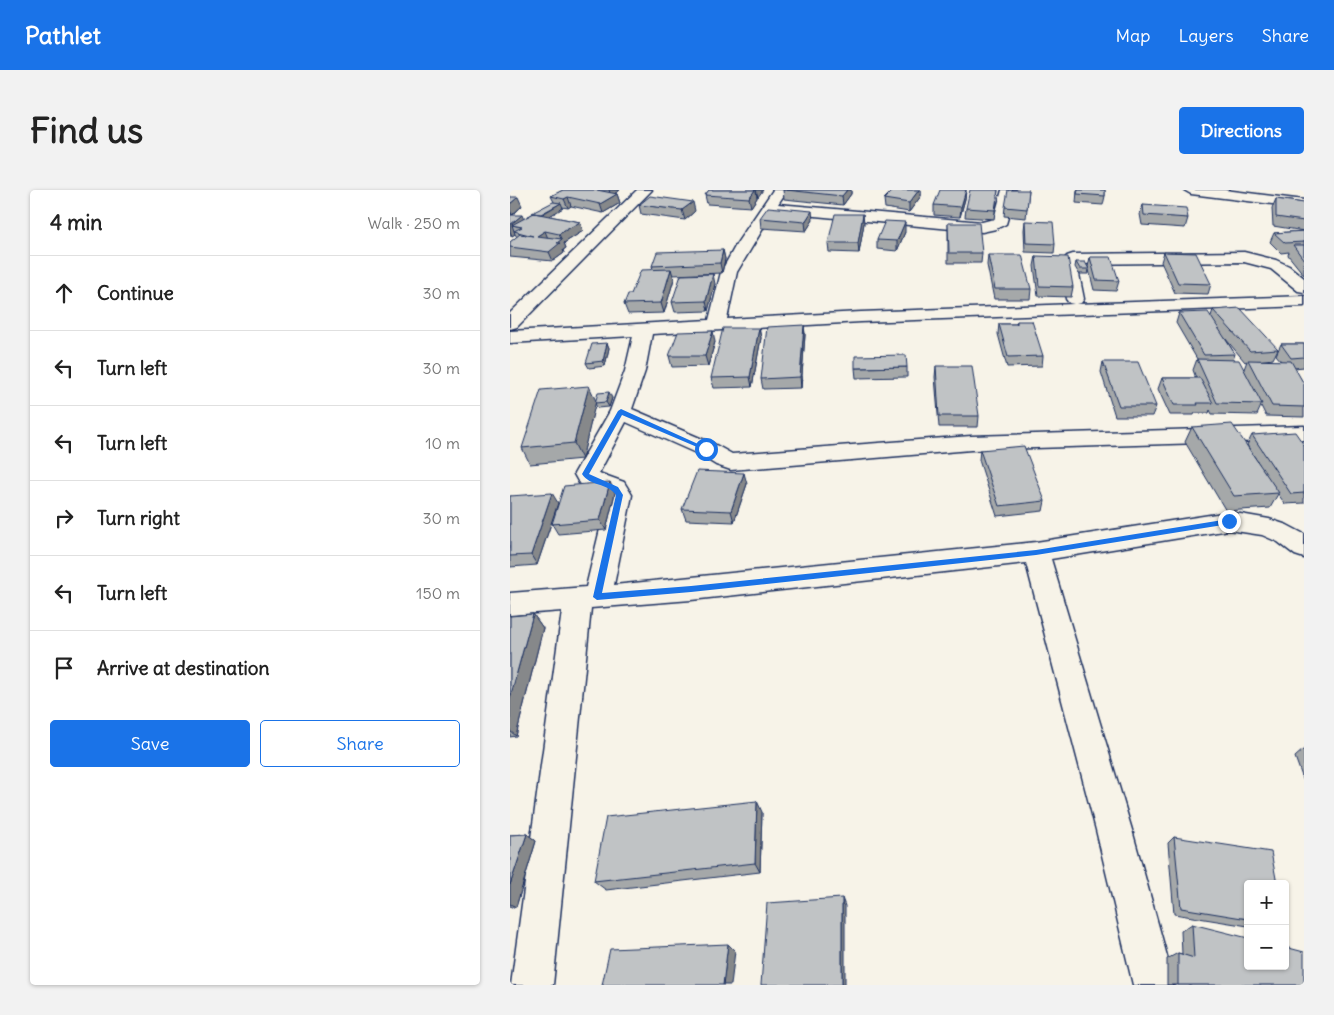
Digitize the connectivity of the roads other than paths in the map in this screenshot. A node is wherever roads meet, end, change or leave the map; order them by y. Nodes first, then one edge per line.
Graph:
1 (645, 190) edge
2 (780, 190) edge
3 (1009, 190) edge
4 (1191, 190) edge
5 (1304, 204) edge
6 (768, 207) junction
7 (1304, 286) edge
8 (1304, 301) edge
9 (1077, 309) junction
10 (510, 323) edge
11 (717, 324) junction
12 (644, 329) junction
13 (510, 337) edge
14 (621, 411) junction
15 (1304, 433) edge
16 (1304, 548) edge
17 (1036, 552) junction
18 (587, 598) junction
19 (510, 604) edge
20 (532, 985) edge
21 (1154, 985) edge

1 - 10 street
2 - 6 street
3 - 6 street
4 - 5 street
6 - 11 street
7 - 9 street
8 - 9 street
9 - 11 street
11 - 12 street
12 - 13 street
12 - 14 street
14 - 15 street
14 - 18 street
16 - 17 street
17 - 18 street
17 - 21 street
18 - 19 street
18 - 20 street

